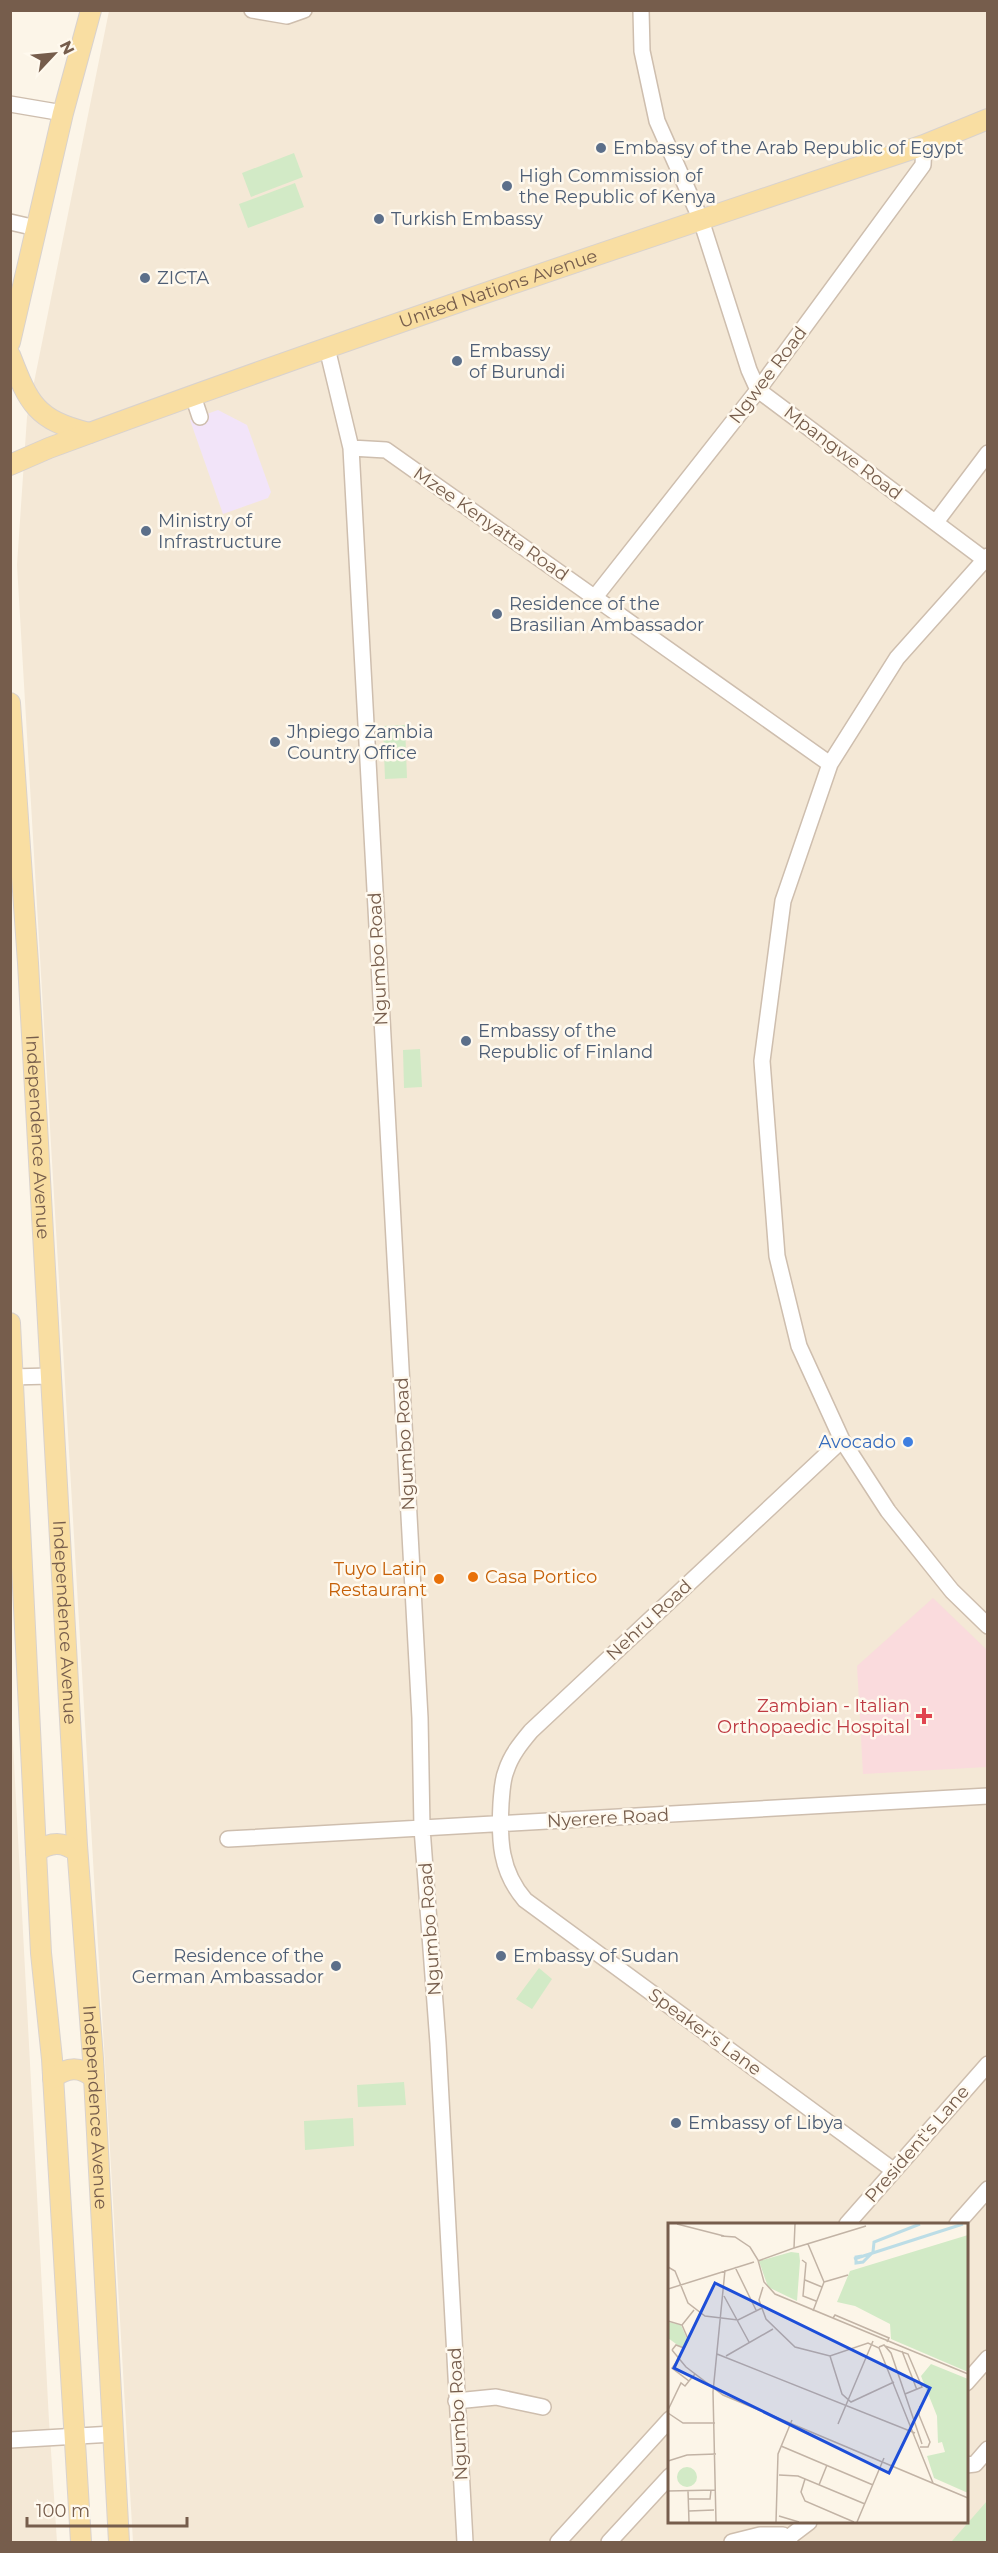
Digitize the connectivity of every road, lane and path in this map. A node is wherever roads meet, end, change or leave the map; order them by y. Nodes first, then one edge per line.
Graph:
1 (91, 10) edge
2 (252, 10) edge
3 (304, 10) edge
4 (641, 10) edge
5 (10, 104) edge
6 (63, 113) junction
7 (987, 119) edge
8 (924, 145) junction
9 (701, 220) junction
10 (10, 222) edge
11 (36, 228) junction
12 (10, 342) edge
13 (327, 348) junction
14 (10, 355) edge
15 (758, 390) junction
16 (193, 396) junction
17 (200, 417) dead end
18 (89, 433) junction
19 (351, 448) junction
20 (987, 453) edge
21 (10, 465) edge
22 (936, 522) junction
23 (986, 557) edge
24 (595, 597) junction
25 (10, 704) edge
26 (830, 764) junction
27 (19, 964) edge
28 (10, 1323) edge
29 (51, 1376) junction
30 (12, 1377) edge
31 (842, 1440) junction
32 (987, 1626) edge
33 (987, 1796) edge
34 (500, 1824) junction
35 (422, 1828) junction
36 (228, 1839) dead end
37 (35, 1843) junction
38 (77, 1843) junction
39 (987, 2064) edge
40 (52, 2068) junction
41 (93, 2068) junction
42 (893, 2170) junction
43 (987, 2189) edge
44 (848, 2223) edge
45 (958, 2223) edge
46 (987, 2358) edge
47 (968, 2381) edge
48 (456, 2401) junction
49 (543, 2407) dead end
50 (668, 2420) edge
51 (113, 2434) junction
52 (75, 2435) junction
53 (10, 2440) edge
54 (987, 2449) edge
55 (968, 2465) edge
56 (668, 2477) edge
57 (807, 2523) edge
58 (782, 2539) edge
59 (740, 2541) edge
60 (81, 2542) edge
61 (119, 2542) edge
62 (465, 2542) edge
63 (558, 2542) edge
64 (609, 2542) edge

1 - 6 main road
2 - 3 street
4 - 9 street
5 - 6 street
6 - 11 main road
7 - 8 main road, United Nations Avenue
8 - 9 main road, United Nations Avenue
8 - 15 street, Ngwee Road
9 - 13 main road, United Nations Avenue
9 - 15 street
10 - 11 street
11 - 12 main road
13 - 16 main road, United Nations Avenue
13 - 19 street, Ngumbo Road
14 - 18 main road
15 - 22 street, Mpangwe Road
15 - 24 street, Ngwee Road
16 - 17 street
16 - 18 main road, United Nations Avenue
18 - 21 main road, United Nations Avenue
19 - 24 street, Mzee Kenyatta Road
19 - 35 street, Ngumbo Road
20 - 22 street
22 - 23 street, Mpangwe Road
23 - 26 street
24 - 26 street, Mzee Kenyatta Road
25 - 27 main road, Independence Avenue
26 - 31 street
27 - 29 main road, Independence Avenue
28 - 30 main road
29 - 30 street
29 - 38 main road, Independence Avenue
30 - 37 main road
31 - 32 street
31 - 34 street, Nehru Road
33 - 34 street, Nyerere Road
34 - 35 street, Nyerere Road
34 - 42 street, Speaker's Lane
35 - 36 street, Nyerere Road
35 - 48 street, Ngumbo Road
37 - 38 main road
37 - 40 main road
38 - 41 main road, Independence Avenue
39 - 42 street, President's Lane
40 - 41 main road
40 - 52 main road
41 - 51 main road, Independence Avenue
42 - 44 street, President's Lane
43 - 45 street
46 - 47 street
48 - 49 street
48 - 62 street, Ngumbo Road
50 - 63 street
51 - 52 street
51 - 61 main road, Independence Avenue
52 - 53 street
52 - 60 main road
54 - 55 street
56 - 64 street
57 - 58 street
58 - 59 street

